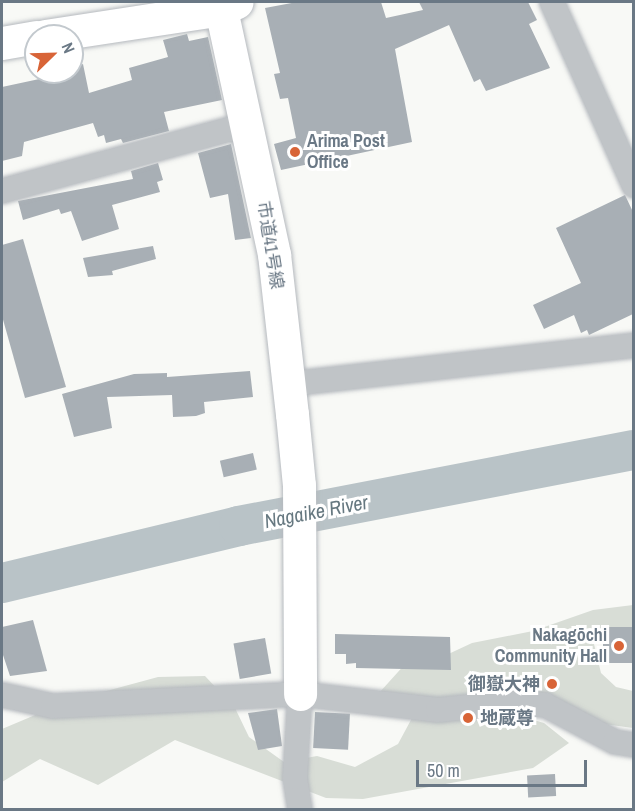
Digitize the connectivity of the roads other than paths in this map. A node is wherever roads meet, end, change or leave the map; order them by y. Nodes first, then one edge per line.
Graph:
1 (552, 2) edge
2 (225, 4) edge
3 (84, 29) edge
4 (24, 39) edge
5 (2, 42) edge
6 (249, 124) junction
7 (633, 185) edge
8 (2, 190) edge
9 (633, 345) edge
10 (289, 384) junction
11 (300, 694) junction
12 (2, 695) edge
13 (633, 745) edge
14 (300, 810) edge

1 - 7 street
2 - 3 street
2 - 6 street, 市道41号線
4 - 5 street
6 - 8 street
6 - 10 street, 市道41号線
9 - 10 street
10 - 11 street, 市道41号線
11 - 12 street
11 - 13 street
11 - 14 street

